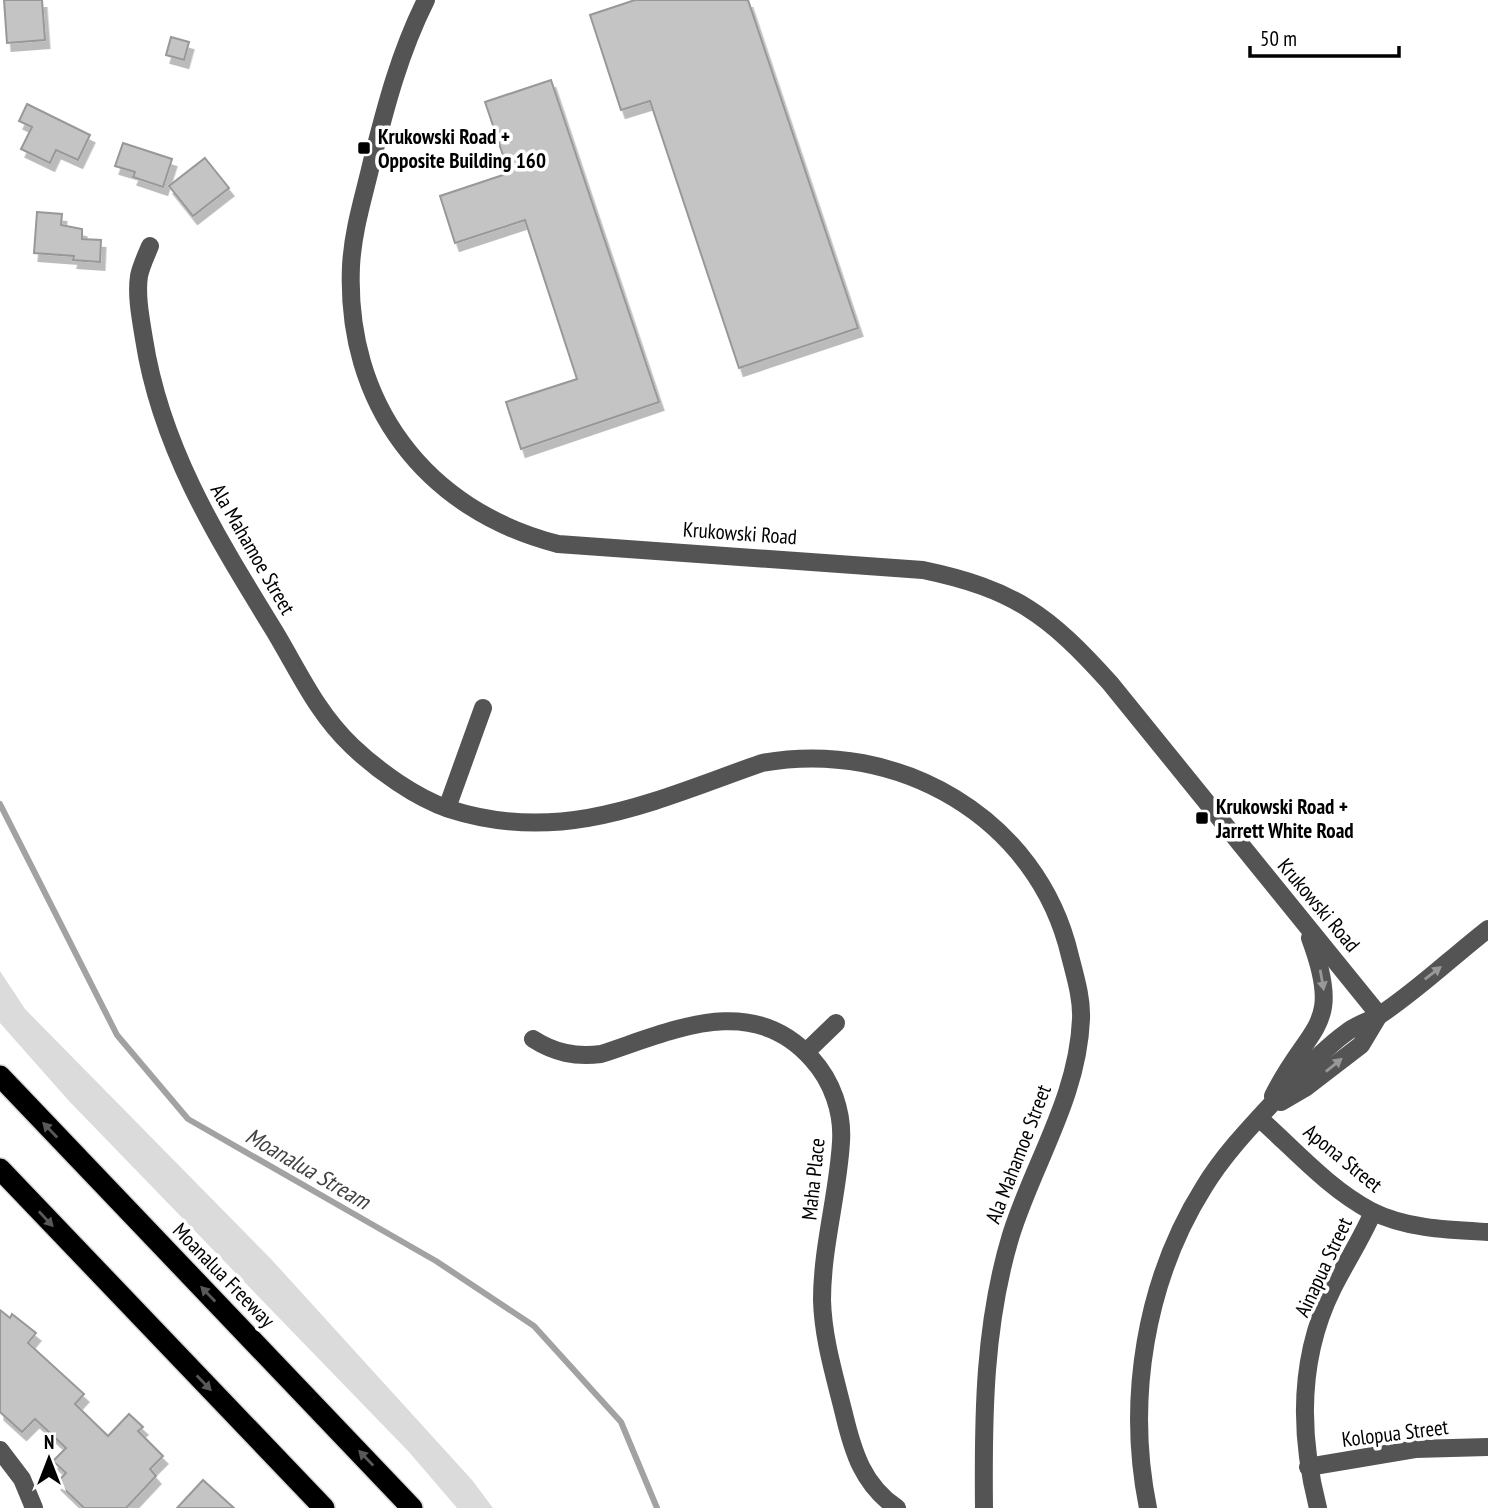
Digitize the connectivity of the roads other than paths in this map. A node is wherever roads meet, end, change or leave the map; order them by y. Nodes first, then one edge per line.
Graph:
1 (426, 0) edge
2 (150, 246) dead end
3 (483, 708) dead end
4 (447, 808) junction
5 (1298, 916) junction
6 (1488, 929) edge
7 (1379, 1015) junction
8 (836, 1023) dead end
9 (533, 1039) dead end
10 (806, 1052) junction
11 (0, 1076) edge
12 (1262, 1114) junction
13 (0, 1169) edge
14 (1373, 1212) junction
15 (1488, 1232) edge
16 (1488, 1447) edge
17 (0, 1450) edge
18 (1308, 1467) junction
19 (34, 1508) edge
20 (324, 1508) edge
21 (412, 1508) edge
22 (897, 1508) edge
23 (984, 1508) edge
24 (1148, 1508) edge
25 (1318, 1508) edge

1 - 5 street, Krukowski Road
2 - 4 street, Ala Mahamoe Street
3 - 4 street
4 - 23 street, Ala Mahamoe Street
5 - 7 street, Krukowski Road
5 -> 12 street
7 -> 6 street
12 -> 7 street
8 - 10 street
9 - 10 street, Maha Place
10 - 22 street, Maha Place
21 -> 11 highway, Moanalua Freeway
12 - 14 street, Apona Street
12 - 24 street
13 -> 20 highway
14 - 15 street, Apona Street
14 - 18 street, Ainapua Street
16 - 18 street, Kolopua Street
17 - 19 street
18 - 25 street, Ainapua Street

